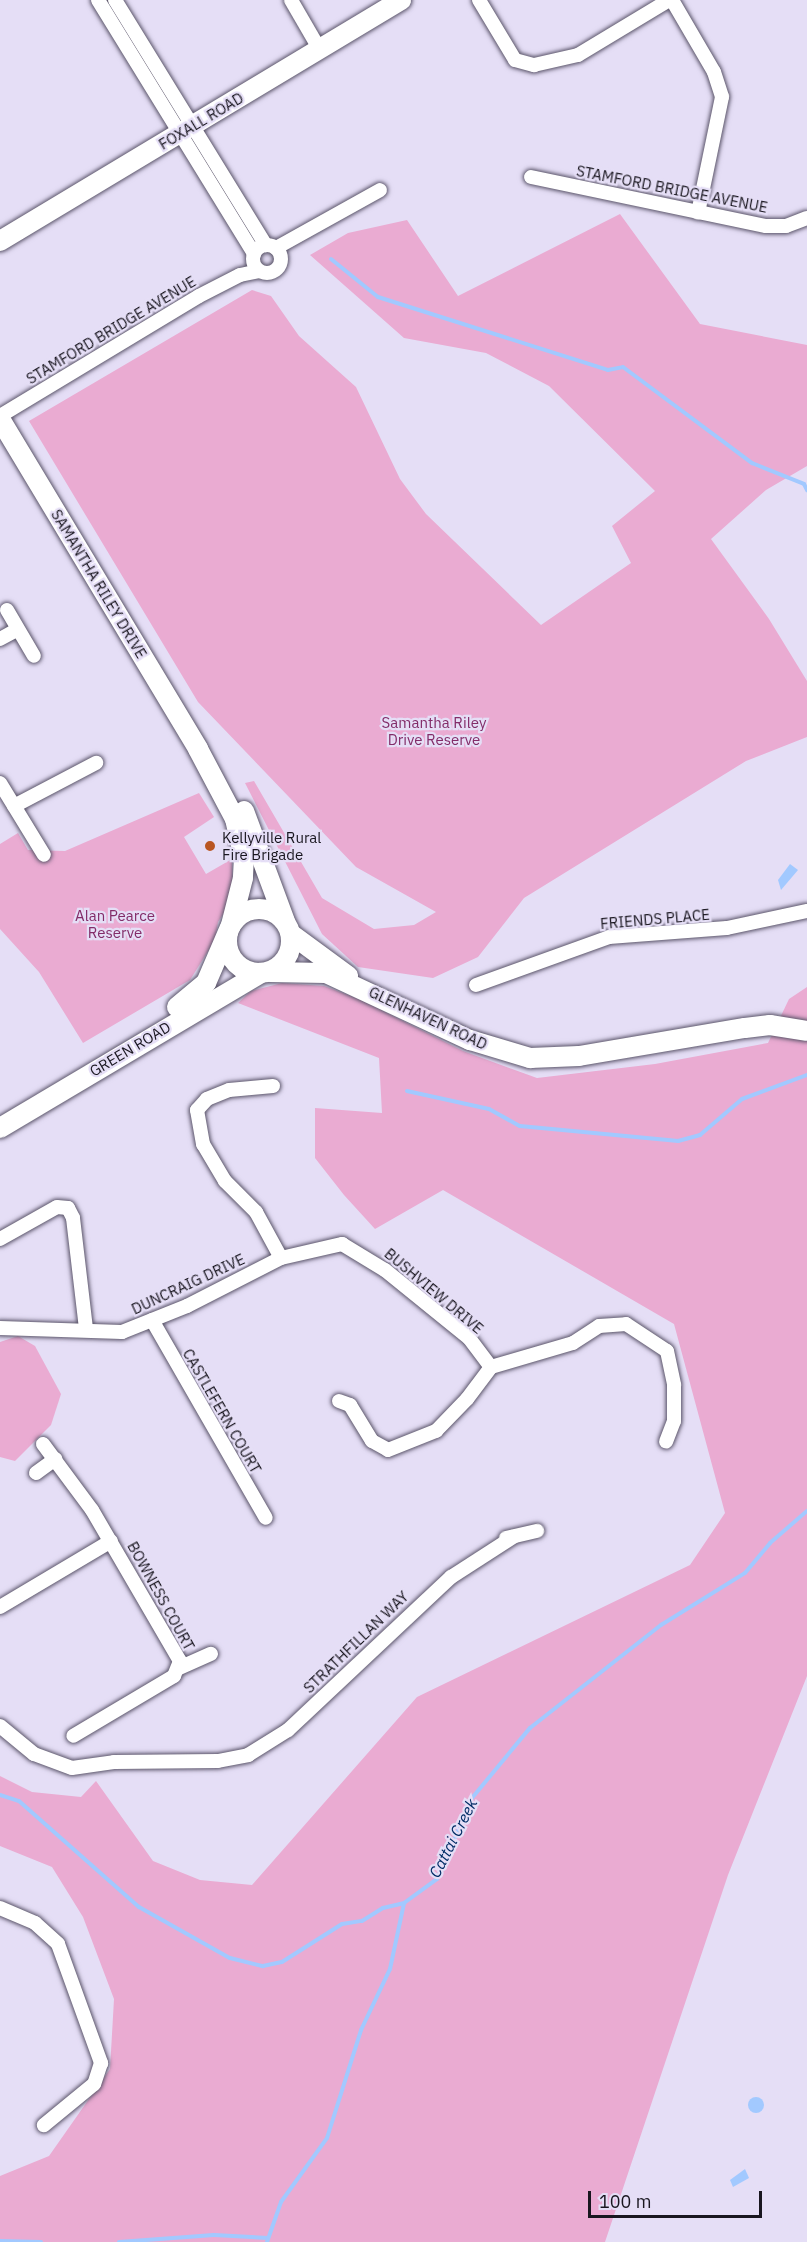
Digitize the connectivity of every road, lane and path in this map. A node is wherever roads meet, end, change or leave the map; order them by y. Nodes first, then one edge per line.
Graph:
1 (98, 0) edge
2 (115, 0) edge
3 (291, 0) edge
4 (401, 0) edge
5 (478, 0) edge
6 (670, 0) edge
7 (320, 50) junction
8 (188, 129) junction
9 (531, 177) dead end
10 (381, 190) dead end
11 (698, 213) junction
12 (807, 218) edge
13 (0, 240) edge
14 (274, 250) junction
15 (255, 263) junction
16 (0, 417) edge
17 (7, 610) dead end
18 (16, 630) junction
19 (0, 639) edge
20 (34, 656) dead end
21 (198, 748) junction
22 (96, 763) dead end
23 (0, 783) edge
24 (14, 806) junction
25 (44, 855) dead end
26 (807, 911) edge
27 (288, 927) junction
28 (230, 928) junction
29 (266, 973) junction
30 (476, 985) dead end
31 (362, 987) junction
32 (807, 1020) edge
33 (807, 1031) edge
34 (671, 1039) junction
35 (273, 1086) dead end
36 (0, 1113) edge
37 (0, 1128) edge
38 (0, 1239) edge
39 (281, 1258) junction
40 (152, 1320) junction
41 (0, 1328) edge
42 (86, 1328) junction
43 (491, 1367) junction
44 (339, 1401) dead end
45 (666, 1442) dead end
46 (44, 1444) dead end
47 (55, 1459) junction
48 (36, 1473) dead end
49 (266, 1518) dead end
50 (537, 1531) dead end
51 (111, 1541) junction
52 (0, 1607) edge
53 (211, 1654) dead end
54 (179, 1668) junction
55 (0, 1726) edge
56 (73, 1736) dead end
57 (0, 1908) edge
58 (44, 2126) dead end

1 - 8 street
2 - 8 street
3 - 7 street
4 - 7 main road, FOXALL ROAD
5 - 6 street
6 - 11 street
7 - 8 main road, FOXALL ROAD
8 - 13 main road, FOXALL ROAD
8 - 14 street
8 - 15 street
9 - 11 street, STAMFORD BRIDGE AVENUE
10 - 14 street
11 - 12 street, STAMFORD BRIDGE AVENUE
14 - 15 street
14 - 15 street
15 - 16 street, STAMFORD BRIDGE AVENUE
16 - 21 main road, SAMANTHA RILEY DRIVE
17 - 18 street
18 - 19 street
18 - 20 street
21 - 27 main road, SAMANTHA RILEY DRIVE
21 - 28 main road, SAMANTHA RILEY DRIVE
22 - 24 street
23 - 24 street
24 - 25 street
26 - 30 street, FRIENDS PLACE
27 - 28 main road
27 - 29 main road
27 - 31 main road, GLENHAVEN ROAD
28 - 29 main road
28 - 36 main road, GREEN ROAD
29 - 31 main road, GLENHAVEN ROAD
29 - 37 main road, GREEN ROAD
31 - 34 main road, GLENHAVEN ROAD
32 - 34 main road, GLENHAVEN ROAD
33 - 34 main road, GLENHAVEN ROAD
35 - 39 street
38 - 42 street
39 - 40 street, DUNCRAIG DRIVE
39 - 43 street, BUSHVIEW DRIVE
40 - 42 street, DUNCRAIG DRIVE
40 - 49 street, CASTLEFERN COURT
41 - 42 street, DUNCRAIG DRIVE
43 - 44 street
43 - 45 street
46 - 47 street, BOWNESS COURT
47 - 48 street
47 - 51 street, BOWNESS COURT
50 - 55 street, STRATHFILLAN WAY
51 - 52 street, BOWNESS COURT
51 - 54 street, BOWNESS COURT
53 - 54 street, BOWNESS COURT
54 - 56 street, BOWNESS COURT
57 - 58 street

